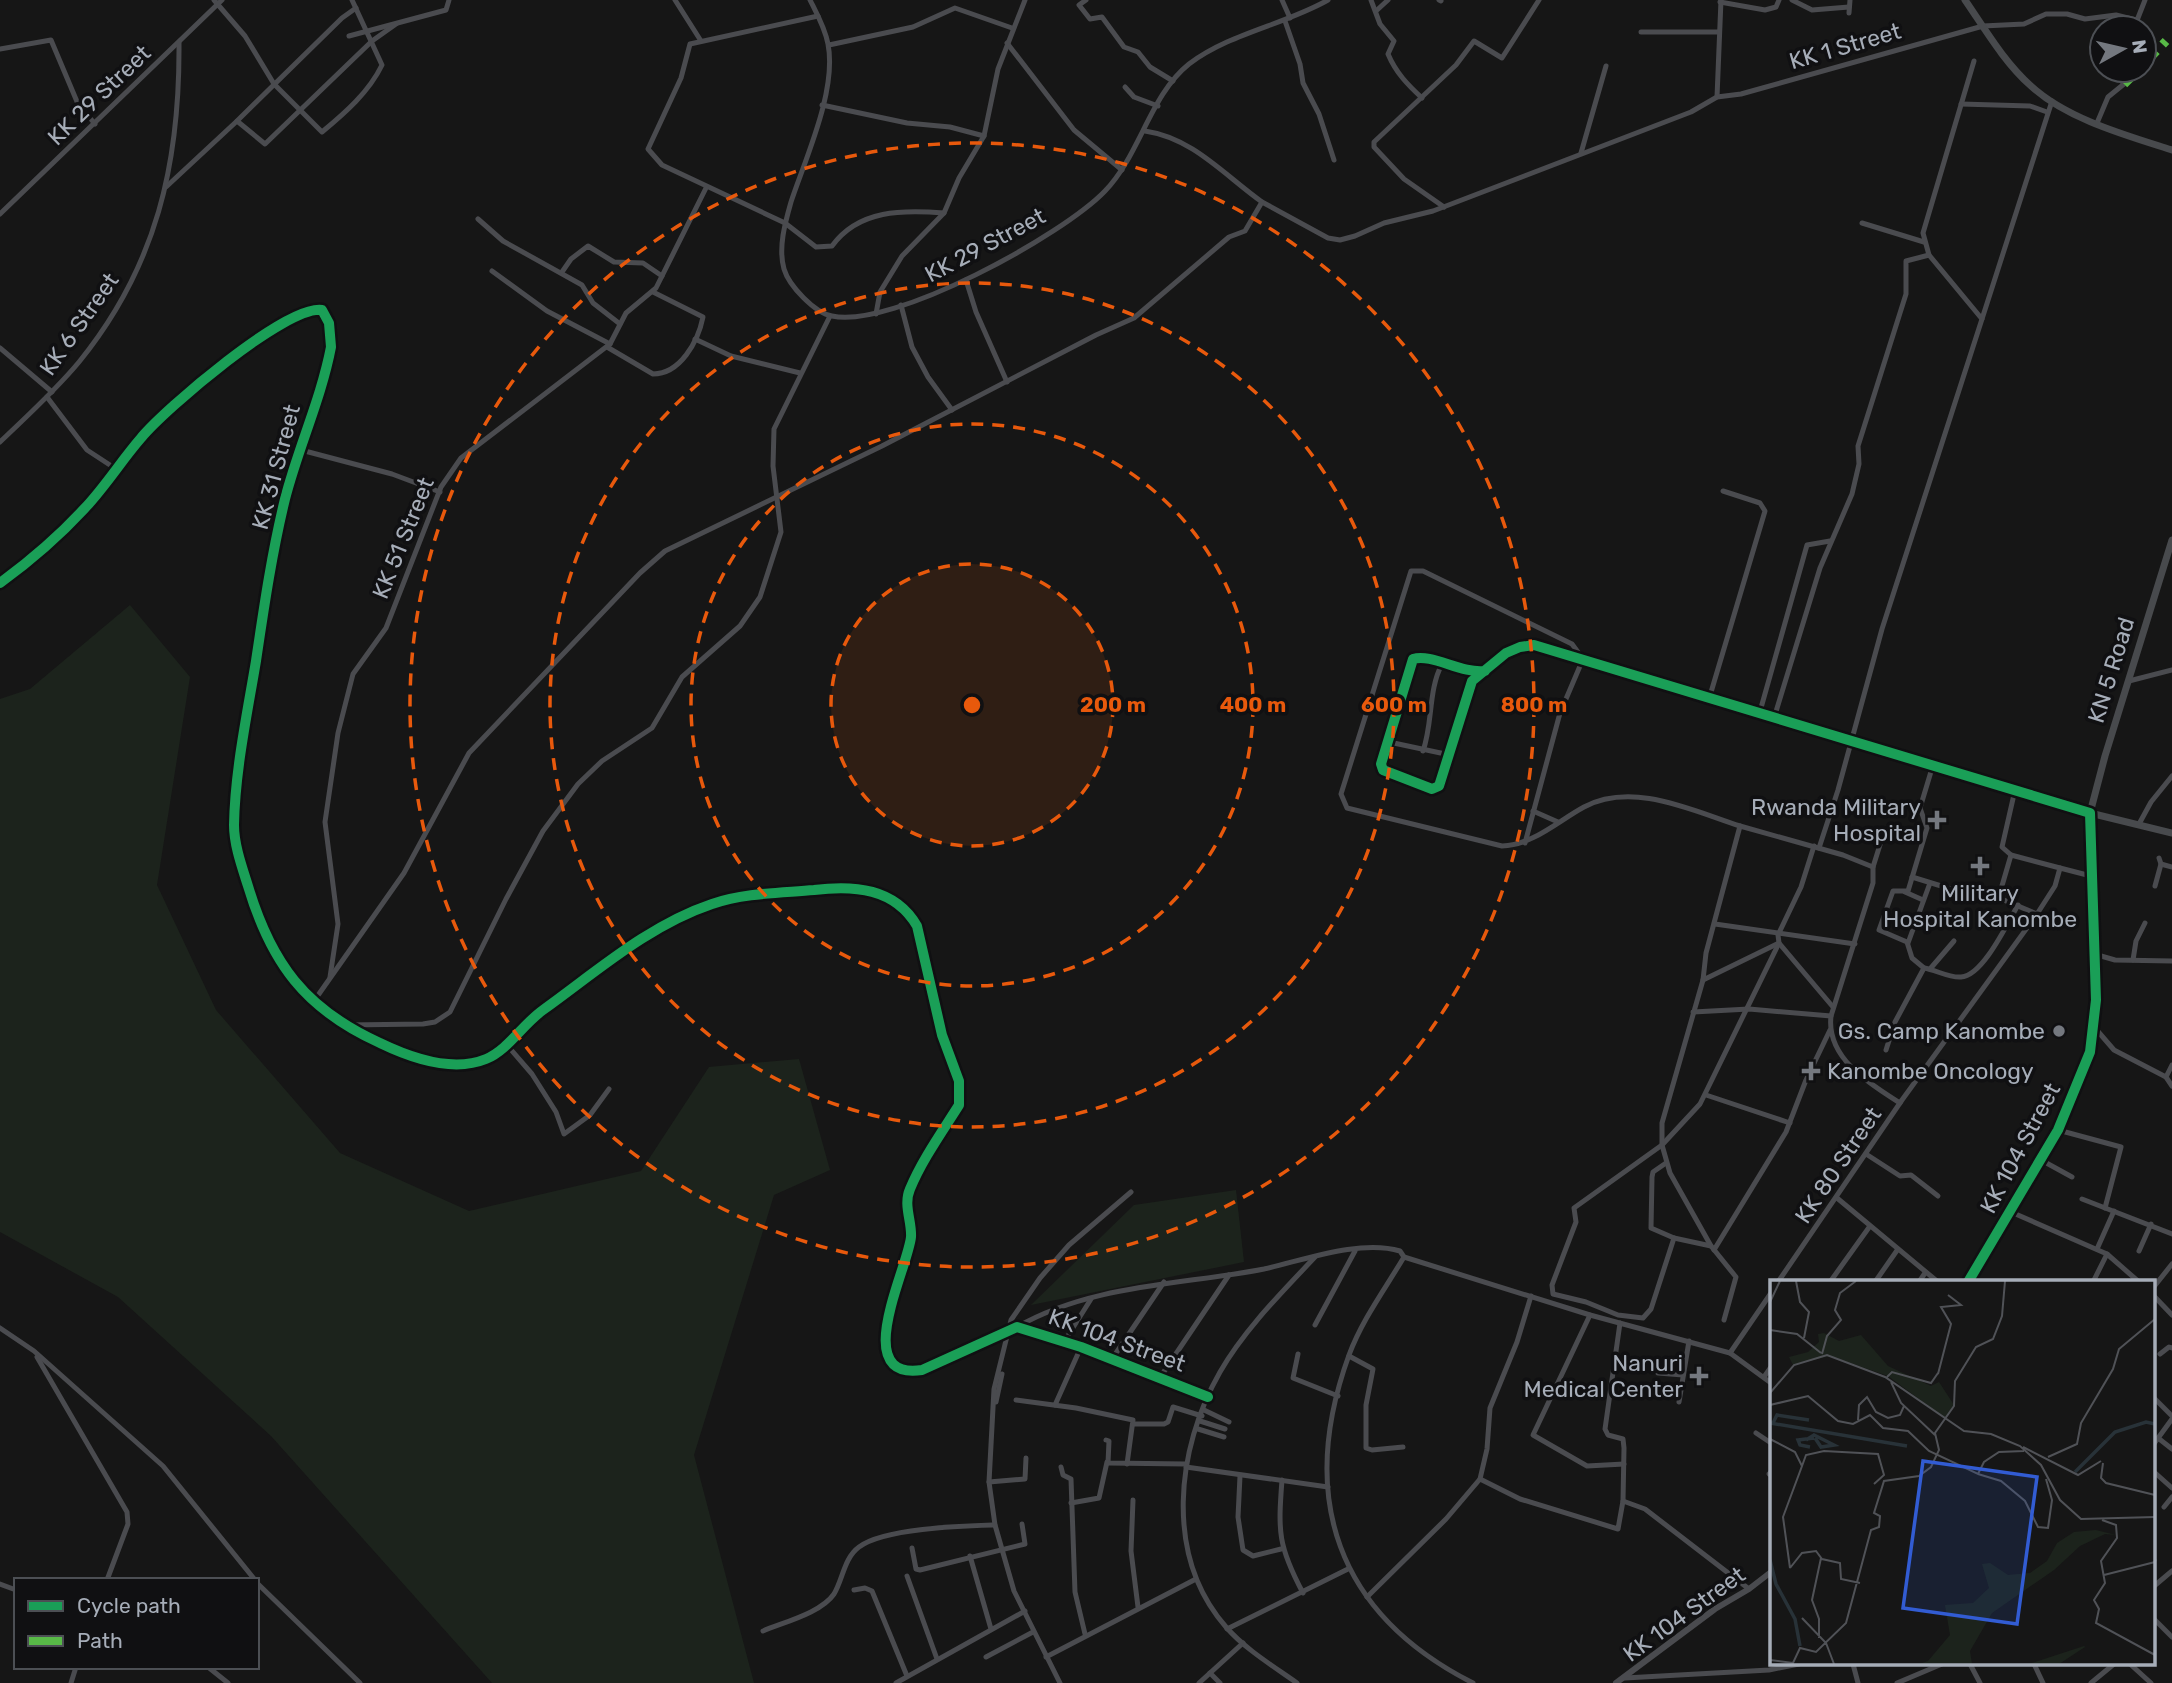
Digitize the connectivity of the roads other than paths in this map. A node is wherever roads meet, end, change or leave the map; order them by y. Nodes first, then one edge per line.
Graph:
1 (352, 0) edge
2 (449, 0) edge
3 (675, 0) edge
4 (810, 0) edge
5 (1025, 0) edge
6 (1086, 0) edge
7 (1282, 0) edge
8 (1328, 0) edge
9 (1371, 0) edge
10 (1388, 0) edge
11 (1539, 0) edge
12 (1779, 0) edge
13 (1792, 0) edge
14 (1850, 0) edge
15 (1965, 0) edge
16 (1721, 1) edge
17 (218, 2) edge
18 (356, 8) junction
19 (1376, 10) junction
20 (818, 16) junction
21 (2088, 19) edge
22 (1288, 20) junction
23 (396, 24) junction
24 (1983, 26) junction
25 (1012, 28) junction
26 (368, 30) junction
27 (1642, 32) dead end
28 (1719, 32) junction
29 (349, 36) dead end
30 (372, 41) junction
31 (701, 41) junction
32 (179, 42) junction
33 (1007, 43) junction
34 (829, 45) junction
35 (0, 49) edge
36 (1974, 61) dead end
37 (1606, 66) dead end
38 (1173, 81) junction
39 (274, 84) junction
40 (2124, 84) edge
41 (1125, 87) dead end
42 (1717, 97) junction
43 (1422, 98) junction
44 (2052, 101) junction
45 (1961, 104) junction
46 (822, 105) junction
47 (1158, 106) junction
48 (299, 111) junction
49 (2047, 113) junction
50 (237, 121) junction
51 (2097, 123) junction
52 (95, 124) junction
53 (1145, 131) junction
54 (984, 136) junction
55 (2172, 150) edge
56 (1581, 153) junction
57 (1334, 160) dead end
58 (1122, 170) junction
59 (166, 187) junction
60 (706, 188) junction
61 (1262, 202) junction
62 (1444, 207) junction
63 (944, 213) junction
64 (0, 214) edge
65 (478, 219) dead end
66 (785, 223) junction
67 (1862, 223) dead end
68 (1924, 242) junction
69 (1929, 255) junction
70 (492, 271) dead end
71 (562, 272) junction
72 (662, 276) junction
73 (966, 280) junction
74 (653, 292) junction
75 (901, 305) junction
76 (876, 314) junction
77 (830, 316) junction
78 (1982, 319) junction
79 (620, 324) junction
80 (695, 339) junction
81 (608, 346) junction
82 (0, 348) edge
83 (800, 373) junction
84 (1007, 382) junction
85 (50, 394) junction
86 (952, 410) junction
87 (0, 442) edge
88 (301, 450) junction
89 (116, 469) junction
90 (1723, 491) dead end
91 (440, 492) junction
92 (776, 497) junction
93 (2172, 540) edge
94 (1830, 541) junction
95 (0, 583) edge
96 (1583, 659) junction
97 (1442, 664) junction
98 (2172, 670) edge
99 (1485, 671) junction
100 (2130, 681) junction
101 (1709, 699) junction
102 (1759, 715) junction
103 (1774, 718) junction
104 (1389, 742) junction
105 (1850, 743) junction
106 (1423, 751) junction
107 (1450, 755) junction
108 (1933, 765) junction
109 (2172, 776) edge
110 (2015, 790) junction
111 (1533, 811) junction
112 (2090, 813) junction
113 (1559, 822) junction
114 (2138, 824) junction
115 (1740, 826) junction
116 (1884, 832) dead end
117 (2172, 833) edge
118 (1525, 843) junction
119 (1816, 847) junction
120 (2011, 855) junction
121 (1872, 867) junction
122 (2172, 867) edge
123 (2060, 868) junction
124 (2091, 876) junction
125 (1912, 877) junction
126 (1930, 883) junction
127 (2155, 886) dead end
128 (1905, 892) junction
129 (1999, 896) junction
130 (1923, 900) junction
131 (2018, 905) junction
132 (2037, 914) junction
133 (2145, 923) dead end
134 (1715, 924) junction
135 (1779, 935) junction
136 (1954, 941) dead end
137 (1779, 943) junction
138 (1908, 943) junction
139 (1855, 944) junction
140 (2095, 954) junction
141 (2133, 960) junction
142 (2172, 961) edge
143 (1927, 969) junction
144 (1703, 980) junction
145 (328, 983) junction
146 (314, 1001) junction
147 (1833, 1007) junction
148 (1749, 1009) junction
149 (1693, 1012) junction
150 (1831, 1016) junction
151 (347, 1025) junction
152 (2095, 1028) junction
153 (1830, 1030) junction
154 (506, 1044) junction
155 (1886, 1050) dead end
156 (2172, 1065) edge
157 (2166, 1077) junction
158 (2172, 1086) edge
159 (609, 1089) dead end
160 (1706, 1095) junction
161 (1900, 1103) junction
162 (1790, 1123) junction
163 (2058, 1130) junction
164 (1662, 1145) junction
165 (1866, 1154) junction
166 (2041, 1160) junction
167 (1666, 1163) junction
168 (2072, 1177) dead end
169 (1131, 1192) dead end
170 (1938, 1196) dead end
171 (1837, 1198) junction
172 (2081, 1199) dead end
173 (2105, 1208) junction
174 (2114, 1211) junction
175 (2011, 1212) junction
176 (2151, 1224) junction
177 (1870, 1226) junction
178 (2172, 1234) edge
179 (1674, 1238) junction
180 (1712, 1248) junction
181 (1898, 1249) junction
182 (2097, 1250) junction
183 (1354, 1251) junction
184 (2139, 1251) dead end
185 (2107, 1254) junction
186 (1316, 1256) junction
187 (1404, 1257) junction
188 (2172, 1264) edge
189 (1926, 1273) junction
190 (1229, 1275) junction
191 (1779, 1280) edge
192 (1831, 1280) edge
193 (1876, 1280) edge
194 (1921, 1280) edge
195 (1935, 1280) edge
196 (1971, 1280) edge
197 (2094, 1280) edge
198 (2136, 1280) edge
199 (1164, 1282) junction
200 (2154, 1287) edge
201 (1770, 1294) edge
202 (1531, 1296) junction
203 (2154, 1296) edge
204 (1091, 1299) junction
205 (1590, 1315) junction
206 (2172, 1315) edge
207 (1724, 1320) dead end
208 (1619, 1323) junction
209 (1315, 1325) dead end
210 (1017, 1327) junction
211 (0, 1328) edge
212 (1007, 1330) junction
213 (1689, 1341) junction
214 (1064, 1342) junction
215 (1081, 1347) junction
216 (2172, 1348) edge
217 (34, 1351) junction
218 (1730, 1353) junction
219 (1298, 1354) dead end
220 (2160, 1354) dead end
221 (1349, 1356) junction
222 (1112, 1359) junction
223 (1770, 1368) edge
224 (902, 1370) joint
225 (1658, 1373) dead end
226 (1683, 1375) junction
227 (1161, 1376) junction
228 (1764, 1377) junction
229 (1770, 1382) edge
230 (1338, 1395) junction
231 (1208, 1397) junction
232 (2154, 1398) edge
233 (1016, 1401) dead end
234 (1679, 1402) dead end
235 (1055, 1405) junction
236 (1202, 1416) junction
237 (2172, 1417) edge
238 (1229, 1422) dead end
239 (1134, 1424) junction
240 (1198, 1429) junction
241 (1225, 1429) dead end
242 (1756, 1433) dead end
243 (1224, 1437) dead end
244 (2158, 1438) junction
245 (1106, 1440) dead end
246 (1770, 1442) edge
247 (2154, 1444) edge
248 (1403, 1447) dead end
249 (2172, 1449) edge
250 (1026, 1458) dead end
251 (1107, 1462) junction
252 (1127, 1464) junction
253 (1624, 1464) junction
254 (1186, 1465) junction
255 (1061, 1467) dead end
256 (2154, 1472) edge
257 (1240, 1476) junction
258 (1480, 1479) junction
259 (1282, 1480) junction
260 (989, 1482) junction
261 (1328, 1487) junction
262 (2172, 1488) edge
263 (2172, 1497) edge
264 (1133, 1500) dead end
265 (1623, 1501) junction
266 (1071, 1503) junction
267 (2164, 1507) dead end
268 (1022, 1524) dead end
269 (995, 1525) junction
270 (912, 1548) dead end
271 (1281, 1549) junction
272 (1002, 1550) junction
273 (970, 1556) junction
274 (1348, 1569) junction
275 (2172, 1571) edge
276 (1770, 1573) edge
277 (906, 1576) dead end
278 (108, 1578) edge
279 (254, 1578) edge
280 (1196, 1578) junction
281 (259, 1584) edge
282 (2154, 1586) edge
283 (1749, 1589) junction
284 (854, 1590) dead end
285 (1303, 1593) junction
286 (1367, 1597) junction
287 (1138, 1607) junction
288 (1025, 1611) junction
289 (2154, 1619) edge
290 (2172, 1622) edge
291 (2164, 1628) junction
292 (991, 1629) junction
293 (1227, 1629) junction
294 (763, 1631) dead end
295 (1033, 1632) junction
296 (1085, 1634) junction
297 (2172, 1637) edge
298 (1243, 1643) junction
299 (986, 1657) dead end
300 (1045, 1657) junction
301 (937, 1659) junction
302 (1789, 1666) edge
303 (1854, 1666) edge
304 (1937, 1666) edge
305 (1970, 1666) edge
306 (2035, 1666) edge
307 (2112, 1666) edge
308 (2132, 1666) edge
309 (210, 1669) edge
310 (1210, 1674) junction
311 (907, 1676) junction
312 (1625, 1678) junction
313 (1635, 1680) edge
314 (228, 1683) edge
315 (360, 1683) edge
316 (896, 1683) edge
317 (1060, 1683) edge
318 (1199, 1683) edge
319 (1220, 1683) edge
320 (1297, 1683) edge
321 (1473, 1683) edge
322 (1616, 1683) edge
323 (1858, 1683) edge
324 (1897, 1683) edge
325 (1980, 1683) edge
326 (2043, 1683) edge
327 (2091, 1683) edge
328 (2151, 1683) edge

1 - 18 street
2 - 23 street
3 - 31 street
4 - 20 street
5 - 25 street
6 - 38 street
7 - 22 street
8 - 22 street, KK 29 Street
9 - 19 street
10 - 19 street
11 - 43 street
12 - 16 street
13 - 14 street
15 - 24 main road
16 - 28 street
17 - 32 street, KK 29 Street
17 - 39 street
18 - 26 street
18 - 39 street
19 - 43 street
20 - 31 street
20 - 34 street
21 - 24 street, KK 1 Street
22 - 38 street, KK 29 Street
22 - 57 street
23 - 26 street
23 - 30 street
24 - 42 street, KK 1 Street
24 - 44 main road
25 - 33 street
25 - 34 street
26 - 29 street
26 - 30 street
27 - 28 street
28 - 42 street
30 - 48 street
30 - 48 street
31 - 60 street
32 - 52 street, KK 29 Street
32 - 59 street, KK 6 Street
33 - 54 street
33 - 58 street
34 - 46 street
35 - 52 street
36 - 45 street
37 - 56 street
38 - 47 street, KK 29 Street
39 - 48 street
39 - 50 street
40 - 51 street
41 - 47 street
42 - 56 street
43 - 62 street
44 - 49 street
44 - 51 main road
45 - 49 street
45 - 68 street
46 - 54 street
46 - 66 street
47 - 53 street, KK 29 Street
48 - 50 street
49 - 78 street
50 - 59 street
51 - 55 main road
52 - 64 street, KK 29 Street
53 - 58 street, KK 29 Street
53 - 61 street
54 - 63 street
56 - 62 street
58 - 73 street, KK 29 Street
59 - 85 street, KK 6 Street
60 - 66 street
60 - 72 street
61 - 62 street
61 - 84 street
63 - 66 street
63 - 76 street
65 - 71 street
66 - 77 street
67 - 68 street
68 - 69 street
69 - 78 street
69 - 94 street
70 - 81 street
71 - 72 street
71 - 79 street
72 - 74 street
73 - 75 street, KK 29 Street
73 - 84 street
74 - 79 street
74 - 80 street
75 - 76 street, KK 29 Street
75 - 86 street
76 - 77 street, KK 29 Street
77 - 83 street
78 - 105 street
79 - 81 street
80 - 81 street
80 - 83 street
81 - 91 street, KK 51 Street
82 - 85 street
83 - 92 street
84 - 86 street
85 - 87 street, KK 6 Street
85 - 89 street
86 - 92 street
88 - 89 street, KK 31 Street
88 - 91 street
88 - 146 street, KK 31 Street
89 - 95 street, KK 31 Street
90 - 101 street
91 - 145 street, KK 51 Street
92 - 145 street
92 - 151 street
93 - 100 main road, KN 5 Road
94 - 102 street
94 - 103 street
96 - 99 street
96 - 101 street
96 - 111 street
96 - 118 street
97 - 99 street
97 - 104 street
97 - 106 street
98 - 100 street
99 - 107 street
100 - 112 main road, KN 5 Road
101 - 102 street
102 - 103 street
103 - 105 street
104 - 106 street
104 - 107 street
105 - 108 street
105 - 119 street
106 - 107 street
108 - 110 street
108 - 125 street
109 - 114 street
110 - 112 street
110 - 120 street
111 - 113 street
111 - 118 street
112 - 114 main road
112 - 124 street
113 - 115 street
113 - 118 street
114 - 117 main road
115 - 119 street
115 - 134 street
116 - 121 street
119 - 121 street
119 - 135 street
120 - 123 street
120 - 129 street
121 - 139 street
122 - 127 street
123 - 124 street
123 - 132 street, KK 80 Street
124 - 140 street, KK 104 Street
125 - 126 street
125 - 128 street
126 - 129 street
126 - 130 street
128 - 130 street
128 - 138 street
129 - 131 street
130 - 138 street
131 - 132 street
131 - 143 street
132 - 161 street, KK 80 Street
133 - 141 street
134 - 135 street
134 - 144 street
135 - 137 street
135 - 139 street
136 - 143 street
137 - 144 street
137 - 147 street
137 - 148 street
138 - 143 street
139 - 147 street
140 - 141 street
140 - 152 street, KK 104 Street
141 - 142 street
143 - 155 street
144 - 149 street
145 - 146 street
146 - 151 street, KK 31 Street
147 - 150 street
148 - 149 street
148 - 150 street
148 - 160 street
149 - 164 street
150 - 153 street
151 - 154 street, KK 31 Street
152 - 157 street
152 - 163 street, KK 104 Street
153 - 161 street
153 - 162 street
154 - 159 street
154 - 224 street, KK 31 Street
156 - 157 street
157 - 158 street
160 - 162 street
160 - 164 street
161 - 165 street, KK 80 Street
162 - 180 street
163 - 166 street, KK 104 Street
163 - 173 street, KK 104 Street
164 - 167 street
164 - 179 street
165 - 170 street
165 - 171 street, KK 80 Street
166 - 168 street
166 - 175 street, KK 104 Street
167 - 179 street
167 - 180 street
169 - 212 street
171 - 177 street
171 - 191 street, KK 80 Street
172 - 173 street
173 - 174 street
174 - 176 street
174 - 182 street
175 - 182 street
175 - 196 street, KK 104 Street
176 - 178 street
176 - 184 street
177 - 181 street
177 - 192 street
179 - 180 street
180 - 207 street
181 - 189 street
181 - 193 street
182 - 185 street
183 - 186 street
183 - 187 street
183 - 209 street
185 - 197 street
185 - 198 street
186 - 190 street
186 - 231 street
187 - 202 street
187 - 221 street
188 - 200 street
189 - 194 street
189 - 195 street
190 - 199 street
190 - 227 street
199 - 204 street
199 - 222 street
201 - 218 street
202 - 205 street
202 - 258 street
203 - 206 street
204 - 210 street
204 - 214 street
205 - 208 street
205 - 253 street
208 - 213 street
208 - 253 street
210 - 212 street, KK 104 Street
210 - 214 street, KK 104 Street
211 - 217 street
212 - 224 street, KK 104 Street
212 - 260 street
213 - 218 street
213 - 226 street
214 - 215 street, KK 104 Street
215 - 222 street, KK 104 Street
215 - 235 street
216 - 220 street
217 - 278 street
217 - 279 street
218 - 228 street
219 - 230 street
221 - 230 street
221 - 248 street
222 - 227 street, KK 104 Street
223 - 228 street
225 - 226 street
226 - 234 street
227 - 231 street, KK 104 Street
228 - 229 street
230 - 261 street
231 - 236 street
232 - 237 street
233 - 235 street
235 - 239 street
236 - 238 street
236 - 239 street
236 - 240 street
236 - 241 street
237 - 244 street
239 - 252 street
240 - 243 street
240 - 254 street
242 - 246 street
244 - 247 street
244 - 249 street
245 - 251 street
250 - 260 street
251 - 252 street
251 - 266 street
252 - 254 street
253 - 265 street
254 - 257 street
254 - 280 street
255 - 266 street
256 - 262 street
257 - 259 street
257 - 271 street
258 - 265 street
258 - 286 street
259 - 261 street
259 - 271 street
260 - 269 street
261 - 274 street
263 - 267 street
264 - 287 street
265 - 283 street
266 - 296 street
268 - 272 street
269 - 272 street
269 - 294 street
270 - 273 street
271 - 285 street
272 - 273 street
272 - 288 street
273 - 292 street
274 - 285 street
274 - 286 street
275 - 282 street
276 - 283 street, KK 104 Street
277 - 301 street
280 - 287 street
280 - 293 street
281 - 315 street
283 - 312 street, KK 104 Street
284 - 311 street
285 - 293 street
286 - 321 street
287 - 296 street
288 - 292 street
288 - 295 street
289 - 291 street
290 - 291 street
291 - 297 street
292 - 301 street
293 - 298 street
295 - 299 street
295 - 300 street
296 - 300 street
298 - 310 street
298 - 320 street
300 - 317 street
301 - 311 street
302 - 313 street
303 - 323 street
304 - 324 street
305 - 325 street
306 - 326 street
307 - 327 street
308 - 328 street
309 - 314 street
310 - 318 street
310 - 319 street
311 - 316 street
312 - 313 street
312 - 322 street, KK 104 Street

